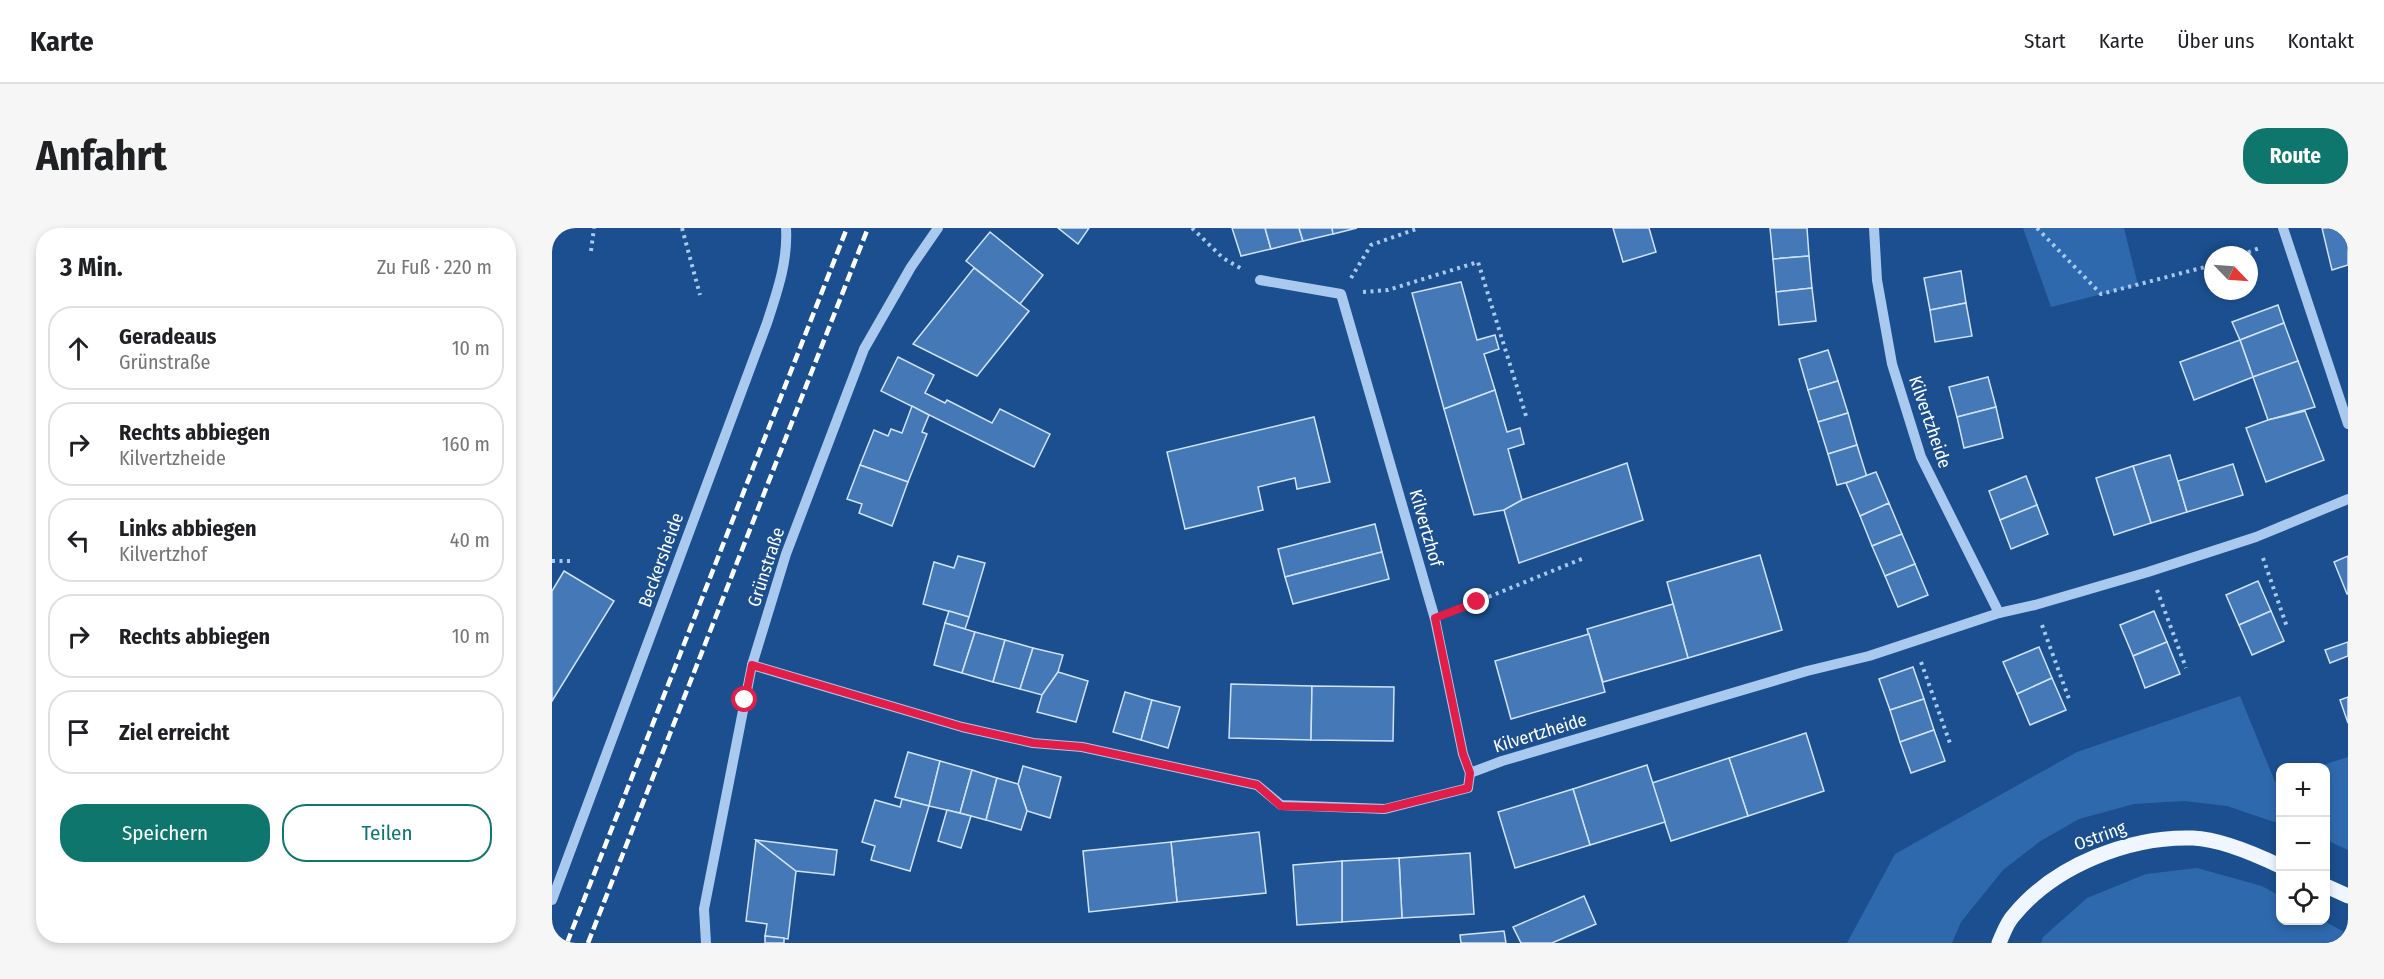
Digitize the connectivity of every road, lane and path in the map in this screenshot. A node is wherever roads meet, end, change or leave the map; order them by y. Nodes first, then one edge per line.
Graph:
1 (594, 228) edge
2 (682, 228) edge
3 (786, 228) edge
4 (938, 228) edge
5 (1192, 228) edge
6 (1419, 228) edge
7 (1874, 228) edge
8 (2037, 228) edge
9 (2283, 228) edge
10 (2262, 247) dead end
11 (2258, 249) edge
12 (591, 251) dead end
13 (2204, 267) edge
14 (1260, 280) joint
15 (1341, 294) junction
16 (700, 295) dead end
17 (1527, 419) dead end
18 (2348, 424) edge
19 (2348, 499) edge
20 (1584, 558) dead end
21 (2263, 558) dead end
22 (552, 561) edge
23 (573, 561) dead end
24 (2156, 590) dead end
25 (1999, 613) junction
26 (1435, 618) junction
27 (2042, 625) dead end
28 (2287, 627) dead end
29 (1921, 662) dead end
30 (752, 665) junction
31 (2186, 668) dead end
32 (2069, 699) dead end
33 (1951, 746) dead end
34 (1470, 773) junction
35 (2276, 864) edge
36 (2330, 888) edge
37 (2348, 896) edge
38 (552, 900) edge
39 (706, 943) edge
40 (1999, 943) edge

1 - 12 path
2 - 16 path
3 - 38 street, Beckersheide
4 - 30 street, Grünstraße
5 - 14 path
6 - 15 path
7 - 25 street, Kilvertzheide
8 - 13 path
9 - 18 street
10 - 11 path
14 - 15 street
15 - 17 path
15 - 26 street, Kilvertzhof
19 - 25 street, Kilvertzheide
20 - 26 path
21 - 28 path
22 - 23 path
24 - 31 path
25 - 34 street, Kilvertzheide
26 - 34 street, Kilvertzhof
27 - 32 path
29 - 33 path
30 - 34 street, Kilvertzheide
30 - 39 street, Grünstraße
35 - 40 main road, Ostring
36 - 37 main road

